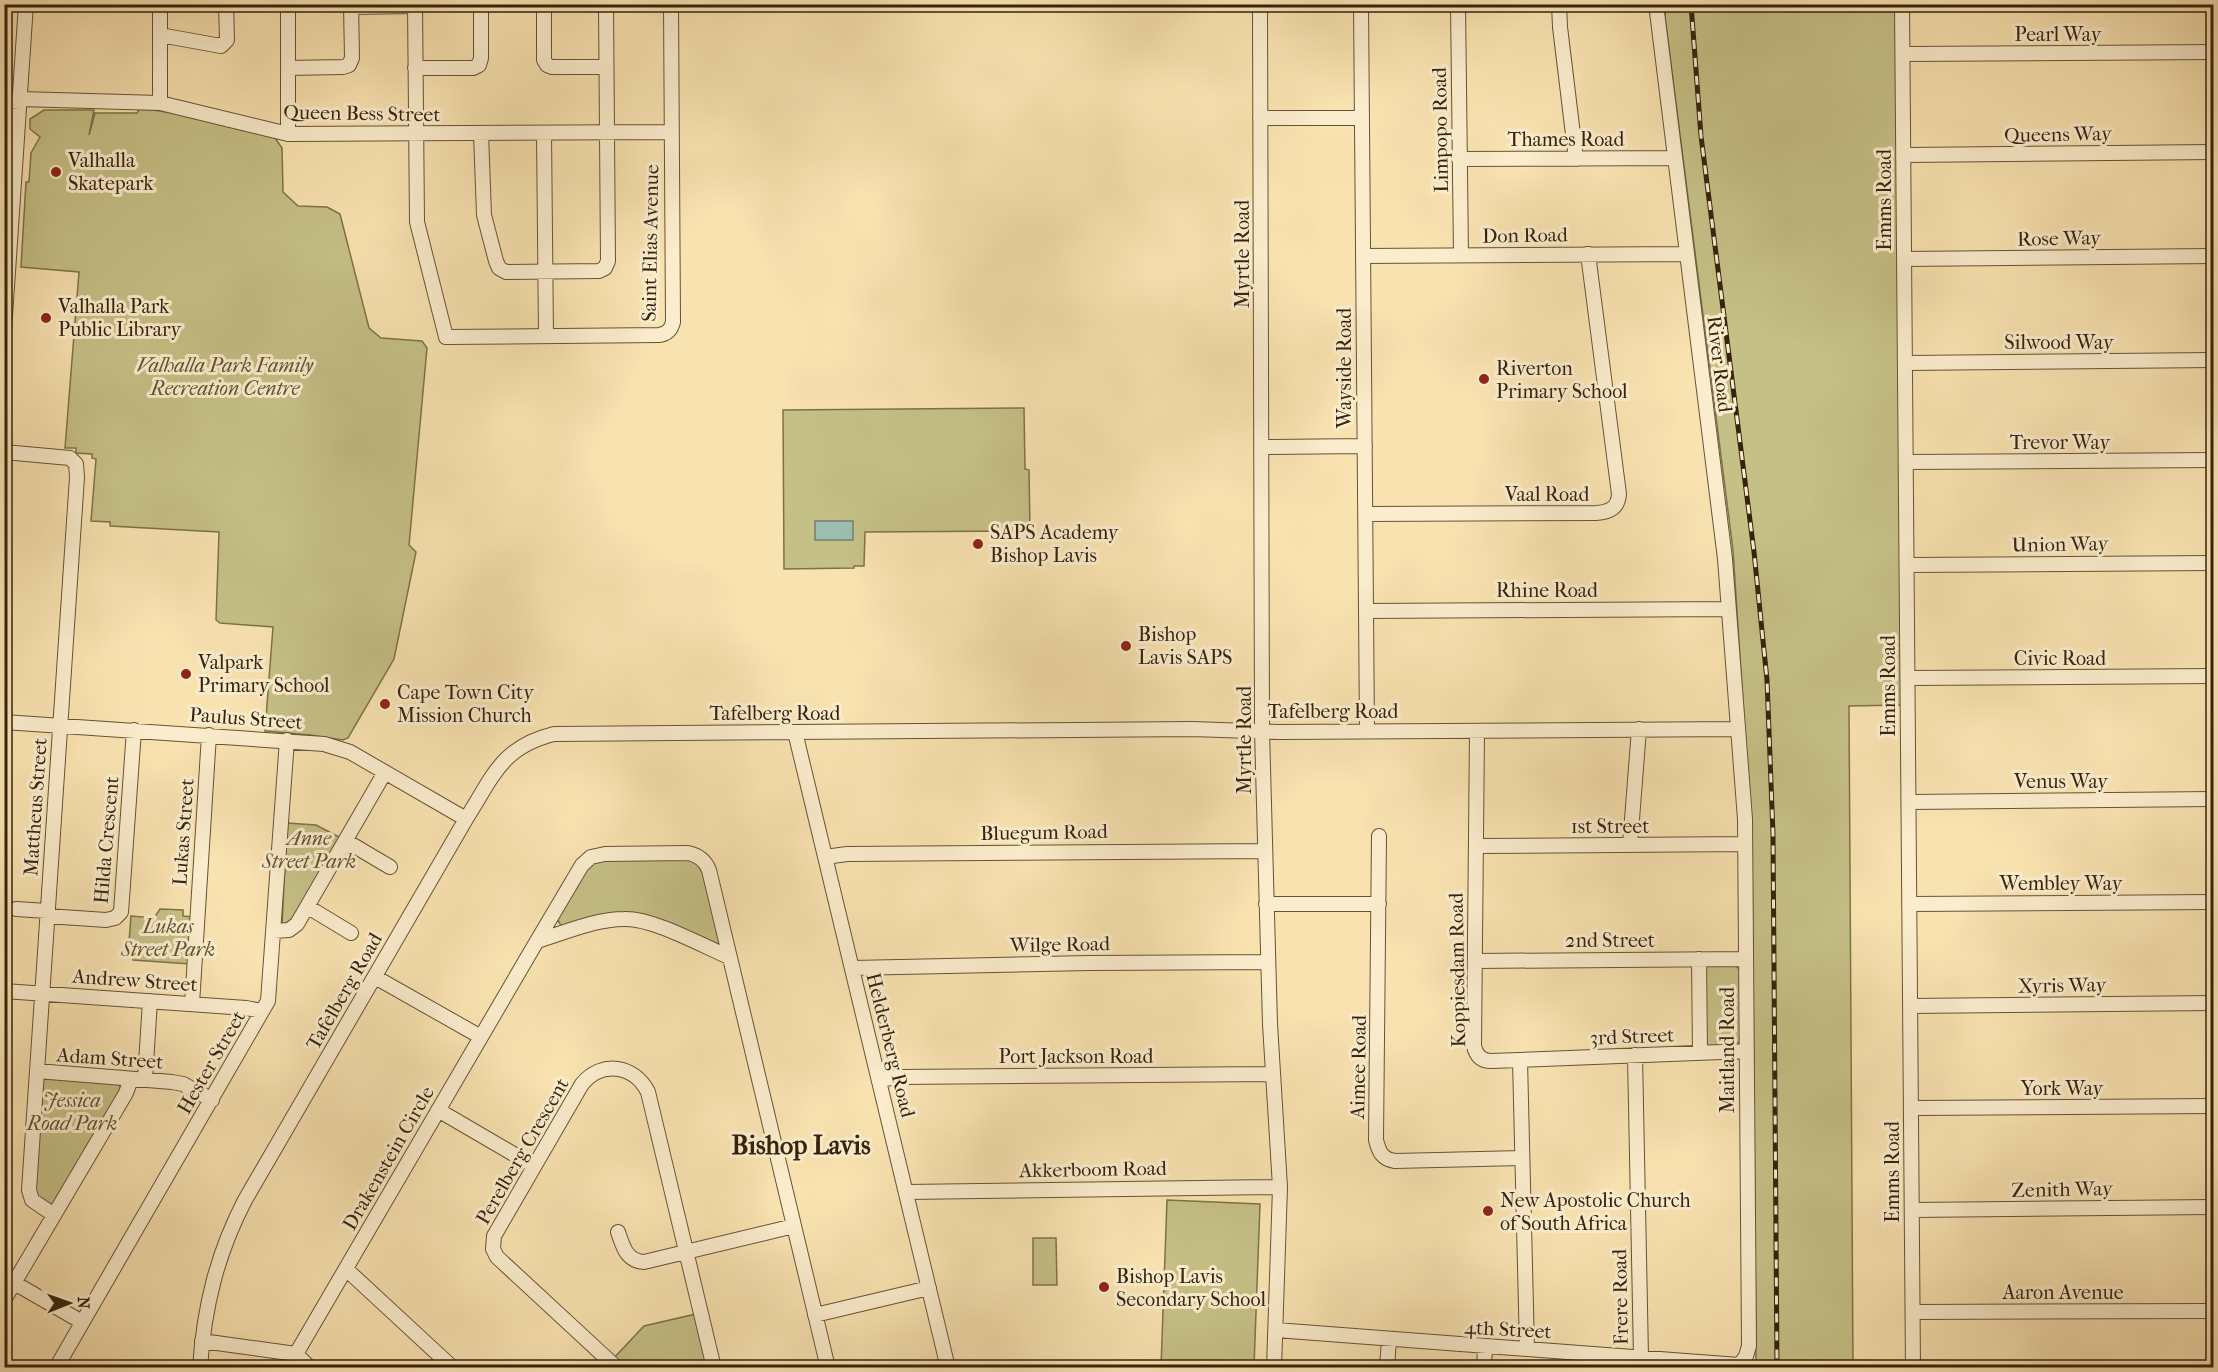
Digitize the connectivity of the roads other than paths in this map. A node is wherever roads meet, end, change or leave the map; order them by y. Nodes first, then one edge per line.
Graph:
1 (26, 4) edge
2 (160, 4) edge
3 (226, 4) edge
4 (288, 4) edge
5 (481, 4) edge
6 (544, 4) edge
7 (606, 4) edge
8 (671, 4) edge
9 (1260, 4) edge
10 (1361, 4) edge
11 (1458, 4) edge
12 (1559, 4) edge
13 (1656, 4) edge
14 (1902, 4) edge
15 (415, 5) edge
16 (351, 6) edge
17 (160, 35) junction
18 (2214, 52) edge
19 (1903, 54) junction
20 (606, 67) junction
21 (288, 68) junction
22 (415, 68) junction
23 (4, 101) edge
24 (20, 101) junction
25 (160, 103) junction
26 (1260, 118) junction
27 (1362, 118) junction
28 (607, 132) junction
29 (671, 132) junction
30 (481, 133) junction
31 (544, 133) junction
32 (288, 134) junction
33 (416, 134) junction
34 (2214, 152) edge
35 (1904, 155) junction
36 (1674, 158) junction
37 (1459, 159) junction
38 (1576, 159) junction
39 (1588, 254) junction
40 (1687, 254) junction
41 (1461, 255) junction
42 (1363, 256) junction
43 (2214, 256) edge
44 (1904, 259) junction
45 (545, 272) junction
46 (4, 332) edge
47 (546, 336) junction
48 (2214, 360) edge
49 (1905, 363) junction
50 (1365, 446) junction
51 (1263, 447) junction
52 (4, 452) edge
53 (2214, 460) edge
54 (1906, 462) junction
55 (1365, 514) junction
56 (2214, 562) edge
57 (1907, 565) junction
58 (1729, 609) junction
59 (1366, 611) junction
60 (2214, 676) edge
61 (1908, 678) junction
62 (4, 722) edge
63 (60, 725) junction
64 (1639, 729) junction
65 (1738, 729) junction
66 (134, 730) junction
67 (1477, 730) junction
68 (1262, 731) junction
69 (1367, 731) junction
70 (795, 732) junction
71 (209, 735) junction
72 (287, 740) junction
73 (386, 772) junction
74 (2214, 799) edge
75 (1909, 802) junction
76 (466, 819) junction
77 (1378, 836) dead end
78 (346, 841) junction
79 (1745, 844) junction
80 (1630, 845) junction
81 (1476, 846) junction
82 (1265, 851) junction
83 (825, 857) junction
84 (390, 867) dead end
85 (2214, 902) edge
86 (1266, 904) junction
87 (1379, 904) junction
88 (1909, 904) junction
89 (308, 907) junction
90 (9, 908) edge
91 (47, 913) junction
92 (273, 931) junction
93 (351, 933) dead end
94 (537, 941) junction
95 (729, 957) junction
96 (1699, 959) junction
97 (1746, 959) junction
98 (1475, 961) junction
99 (1268, 962) junction
100 (852, 968) junction
101 (375, 977) junction
102 (4, 991) edge
103 (42, 994) junction
104 (150, 1001) junction
105 (2214, 1003) edge
106 (192, 1004) junction
107 (1910, 1006) junction
108 (262, 1011) junction
109 (481, 1037) junction
110 (1747, 1051) junction
111 (1700, 1053) junction
112 (1635, 1055) junction
113 (1520, 1060) junction
114 (37, 1071) junction
115 (1273, 1074) junction
116 (130, 1079) junction
117 (145, 1079) junction
118 (879, 1080) junction
119 (212, 1100) junction
120 (2214, 1106) edge
121 (1911, 1108) junction
122 (438, 1110) junction
123 (1522, 1158) junction
124 (534, 1166) junction
125 (1280, 1186) junction
126 (906, 1192) junction
127 (2214, 1207) edge
128 (1912, 1210) junction
129 (54, 1215) junction
130 (794, 1226) junction
131 (618, 1232) dead end
132 (686, 1251) junction
133 (346, 1269) junction
134 (10, 1280) edge
135 (929, 1288) junction
136 (4, 1300) edge
137 (2214, 1311) edge
138 (1912, 1312) junction
139 (815, 1315) junction
140 (82, 1322) junction
141 (1276, 1330) junction
142 (1389, 1340) junction
143 (202, 1341) junction
144 (1485, 1347) junction
145 (1527, 1349) junction
146 (296, 1354) junction
147 (1641, 1357) junction
148 (1712, 1365) edge
149 (1738, 1366) edge
150 (56, 1368) edge
151 (200, 1368) edge
152 (310, 1368) edge
153 (453, 1368) edge
154 (617, 1368) edge
155 (714, 1368) edge
156 (828, 1368) edge
157 (948, 1368) edge
158 (1274, 1368) edge
159 (1387, 1368) edge
160 (1484, 1368) edge
161 (1913, 1368) edge

1 - 24 street
2 - 17 street
3 - 17 street
4 - 21 street
5 - 22 street
6 - 20 street
7 - 20 street
8 - 29 street, Saint Elias Avenue
9 - 26 street, Myrtle Road
10 - 27 street, Wayside Road
11 - 37 street, Limpopo Road
12 - 38 street
13 - 36 street, River Road
14 - 19 street, Emms Road
15 - 16 street
15 - 22 street
16 - 21 street
17 - 25 street
18 - 19 street, Pearl Way
19 - 35 street, Emms Road
20 - 28 street
21 - 32 street
22 - 33 street
23 - 24 street, Queen Bess Street
24 - 25 street, Queen Bess Street
24 - 46 street
25 - 32 street, Queen Bess Street
26 - 27 street
26 - 51 street, Myrtle Road
27 - 42 street, Wayside Road
28 - 29 street, Queen Bess Street
28 - 31 street, Queen Bess Street
28 - 45 street
29 - 47 street, Saint Elias Avenue
30 - 31 street, Queen Bess Street
30 - 33 street, Queen Bess Street
30 - 45 street
31 - 45 street
32 - 33 street, Queen Bess Street
33 - 47 street, Saint Elias Avenue
34 - 35 street, Queens Way
35 - 44 street, Emms Road
36 - 38 street, Thames Road
36 - 40 street, River Road
37 - 38 street, Thames Road
37 - 41 street, Limpopo Road
39 - 40 street, Don Road
39 - 41 street, Don Road
39 - 55 street, Vaal Road
40 - 58 street, River Road
41 - 42 street, Don Road
42 - 50 street, Wayside Road
43 - 44 street, Rose Way
44 - 49 street, Emms Road
45 - 47 street
48 - 49 street, Silwood Way
49 - 54 street, Emms Road
50 - 51 street
50 - 55 street, Wayside Road
51 - 68 street, Myrtle Road
52 - 63 street, Mattheus Street
53 - 54 street, Trevor Way
54 - 57 street, Emms Road
55 - 59 street, Wayside Road
56 - 57 street, Union Way
57 - 61 street, Emms Road
58 - 59 street, Rhine Road
58 - 65 street, River Road
59 - 69 street, Wayside Road
60 - 61 street, Civic Road
61 - 75 street, Emms Road
62 - 63 street, Paulus Street
63 - 66 street, Paulus Street
63 - 91 street, Mattheus Street
64 - 65 street, Tafelberg Road
64 - 67 street, Tafelberg Road
64 - 80 street
65 - 79 street, Maitland Road
66 - 71 street, Paulus Street
66 - 91 street, Hilda Crescent
67 - 69 street, Tafelberg Road
67 - 81 street, Koppiesdam Road
68 - 69 street, Tafelberg Road
68 - 70 street, Tafelberg Road
68 - 82 street, Myrtle Road
70 - 76 street, Tafelberg Road
70 - 83 street, Helderberg Road
71 - 72 street, Paulus Street
71 - 106 street, Lukas Street
72 - 73 street, Paulus Street
72 - 92 street, Hester Street
73 - 76 street, Paulus Street
73 - 78 street
74 - 75 street, Venus Way
75 - 88 street, Emms Road
76 - 101 street, Tafelberg Road
77 - 87 street, Aimee Road
78 - 84 street
78 - 89 street
79 - 80 street, 1st Street
79 - 97 street, Maitland Road
80 - 81 street, 1st Street
81 - 98 street, Koppiesdam Road
82 - 83 street, Bluegum Road
82 - 86 street, Myrtle Road
83 - 100 street, Helderberg Road
85 - 88 street, Wembley Way
86 - 87 street
86 - 99 street, Myrtle Road
87 - 123 street, Aimee Road
88 - 107 street, Emms Road
89 - 92 street
89 - 93 street
90 - 91 street
91 - 103 street, Mattheus Street
92 - 108 street, Hester Street
94 - 95 street
94 - 95 street, Drakenstein Circle
94 - 109 street, Drakenstein Circle
95 - 130 street, Drakenstein Circle
96 - 97 street, 2nd Street
96 - 98 street, 2nd Street
96 - 111 street
97 - 110 street, Maitland Road
98 - 113 street, Koppiesdam Road
99 - 100 street, Wilge Road
99 - 115 street, Myrtle Road
100 - 118 street, Helderberg Road
101 - 109 street
101 - 143 street, Tafelberg Road
102 - 103 street, Andrew Street
103 - 104 street, Andrew Street
103 - 114 street, Mattheus Street
104 - 106 street, Andrew Street
104 - 117 street
105 - 107 street, Xyris Way
106 - 108 street, Andrew Street
107 - 121 street, Emms Road
108 - 119 street, Hester Street
109 - 122 street, Drakenstein Circle
110 - 111 street, 3rd Street
110 - 149 street, Maitland Road
111 - 112 street, 3rd Street
112 - 113 street, 3rd Street
112 - 147 street, Frere Road
113 - 123 street
114 - 116 street, Adam Street
114 - 129 street, Mattheus Street
115 - 118 street, Port Jackson Road
115 - 125 street, Myrtle Road
116 - 117 street, Adam Street
116 - 129 street
117 - 119 street, Adam Street
118 - 126 street, Helderberg Road
119 - 140 street, Hester Street
120 - 121 street, York Way
121 - 128 street, Emms Road
122 - 124 street
122 - 133 street, Drakenstein Circle
123 - 145 street
124 - 132 street, Perelberg Crescent
124 - 154 street, Perelberg Crescent
125 - 126 street, Akkerboom Road
125 - 141 street, Myrtle Road
126 - 135 street, Helderberg Road
127 - 128 street, Zenith Way
128 - 138 street, Emms Road
129 - 134 street
130 - 132 street
130 - 139 street, Drakenstein Circle
131 - 132 street
132 - 155 street, Perelberg Crescent
133 - 146 street, Drakenstein Circle
133 - 153 street
134 - 136 street
134 - 140 street
135 - 139 street
135 - 157 street, Helderberg Road
137 - 138 street, Aaron Avenue
138 - 161 street, Emms Road
139 - 156 street, Drakenstein Circle
140 - 150 street, Hester Street
141 - 142 street, 4th Street
141 - 158 street, Myrtle Road
142 - 144 street, 4th Street
142 - 159 street
143 - 146 street
143 - 151 street, Tafelberg Road
144 - 145 street, 4th Street
144 - 160 street
145 - 147 street, 4th Street
146 - 152 street
147 - 148 street, 4th Street
148 - 149 street, 4th Street

